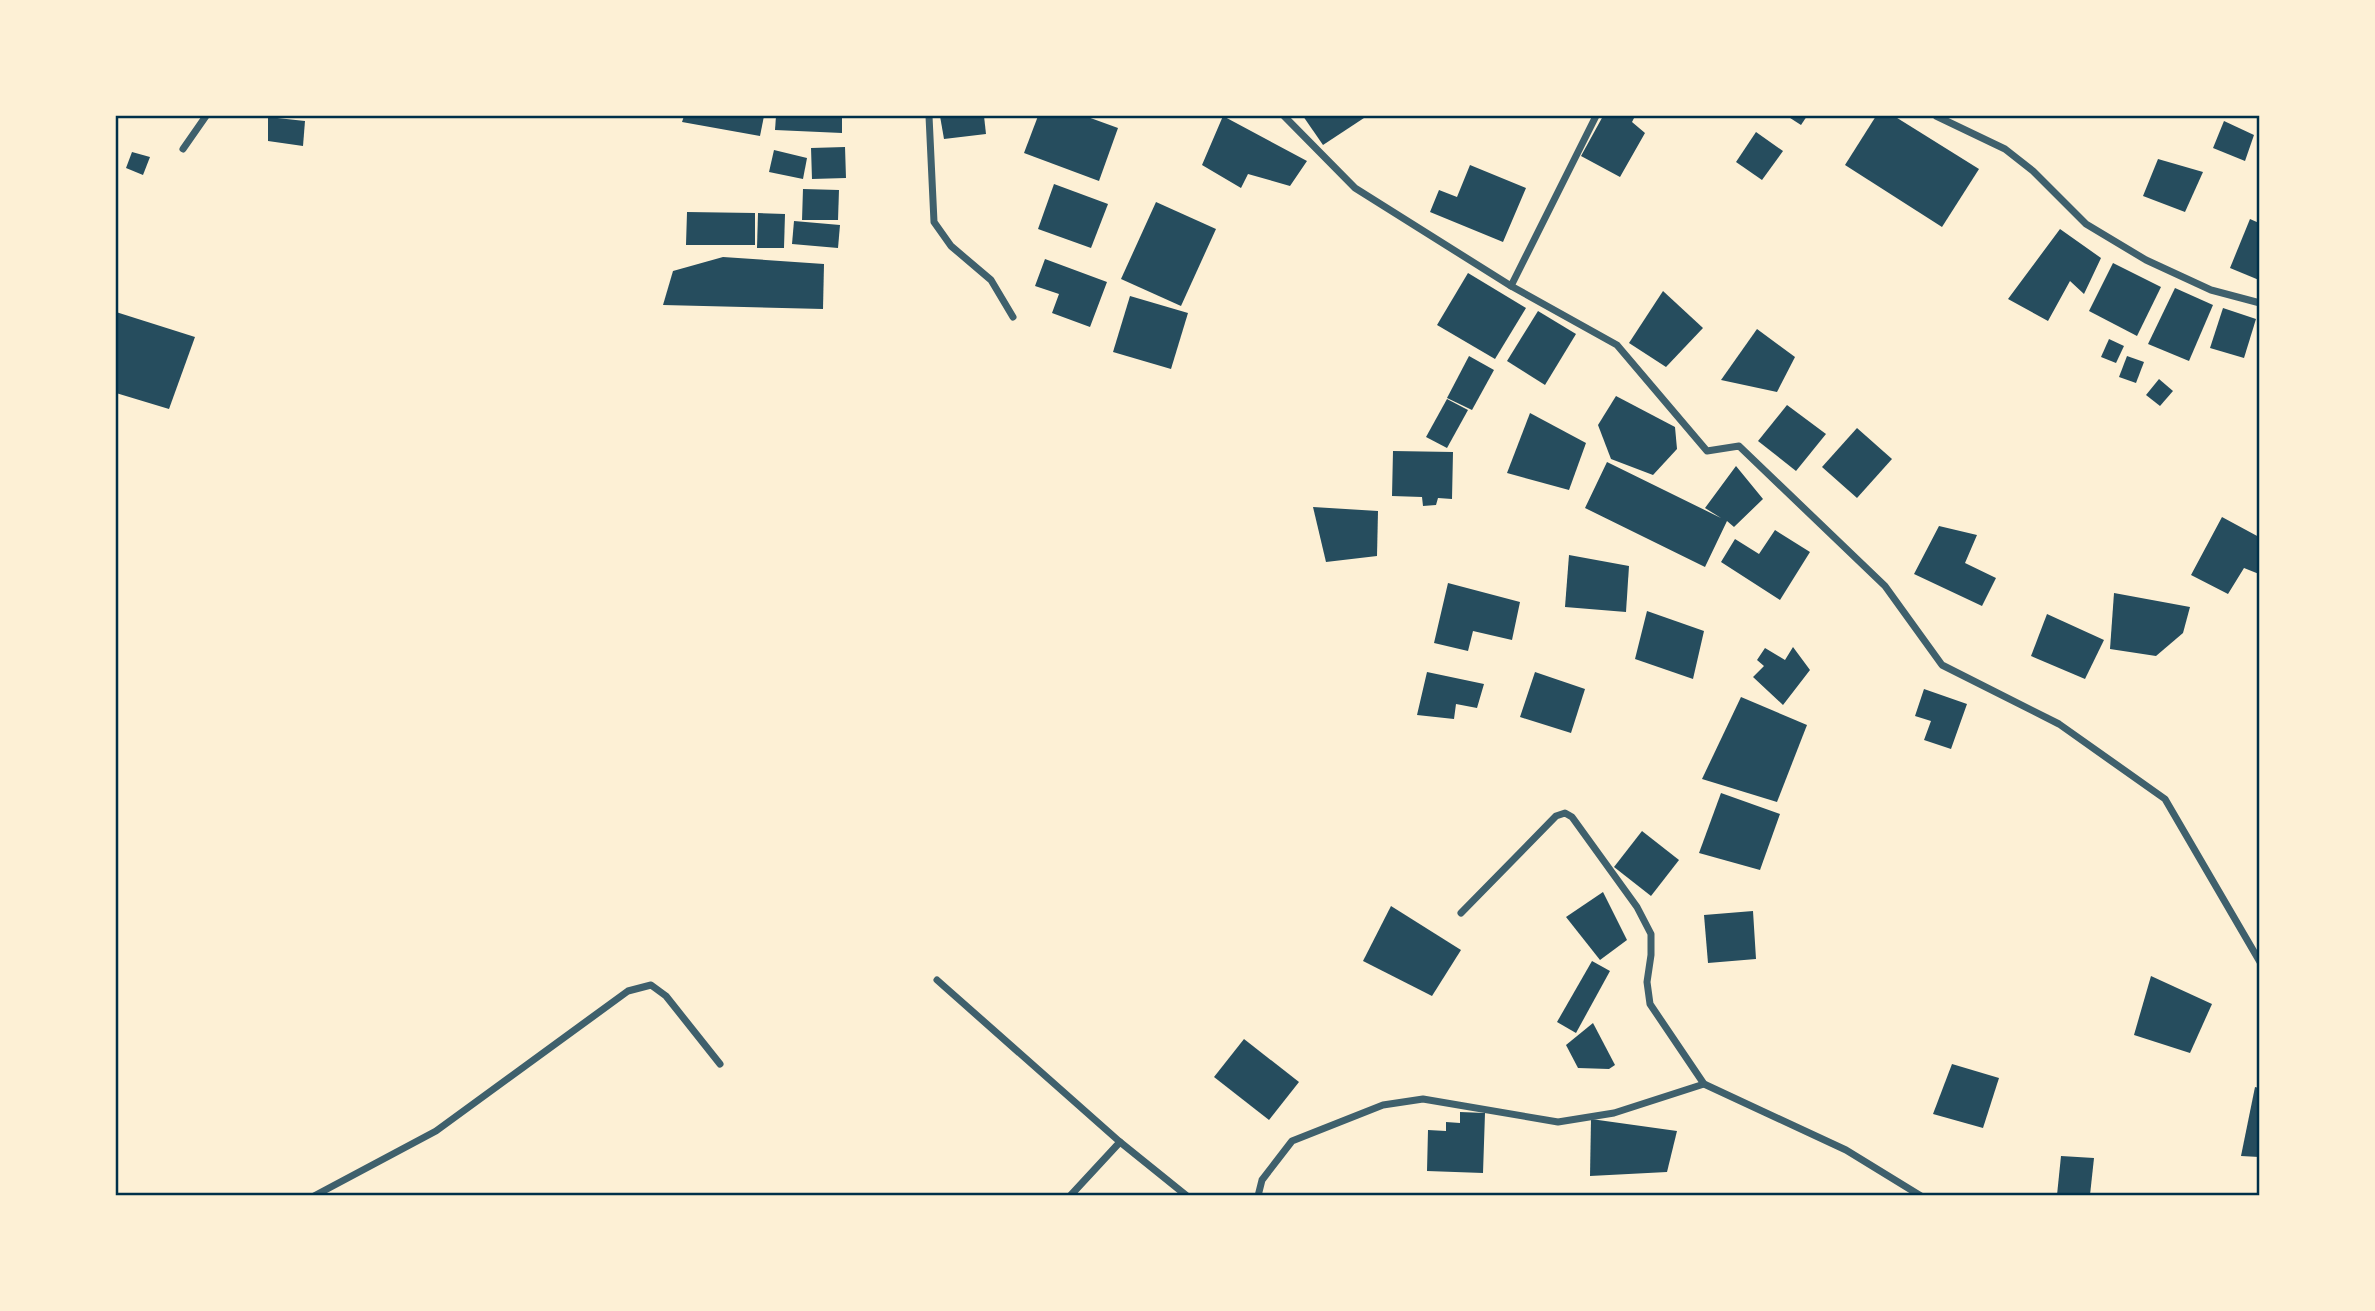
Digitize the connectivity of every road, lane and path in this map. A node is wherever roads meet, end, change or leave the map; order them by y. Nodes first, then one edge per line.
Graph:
1 (206, 116) edge
2 (929, 116) edge
3 (1284, 116) edge
4 (1596, 116) edge
5 (1936, 116) edge
6 (183, 149) dead end
7 (1511, 286) junction
8 (2259, 303) edge
9 (1013, 317) dead end
10 (1461, 913) dead end
11 (2259, 962) edge
12 (937, 980) dead end
13 (720, 1064) dead end
14 (1704, 1084) junction
15 (1120, 1142) junction
16 (314, 1195) edge
17 (1070, 1195) edge
18 (1187, 1195) edge
19 (1258, 1195) edge
20 (1921, 1195) edge

1 - 6 street
2 - 9 street
3 - 7 street
4 - 7 street
5 - 8 street
7 - 11 street
10 - 14 street
12 - 15 street
13 - 16 street
14 - 19 street
14 - 20 street
15 - 17 street
15 - 18 street

